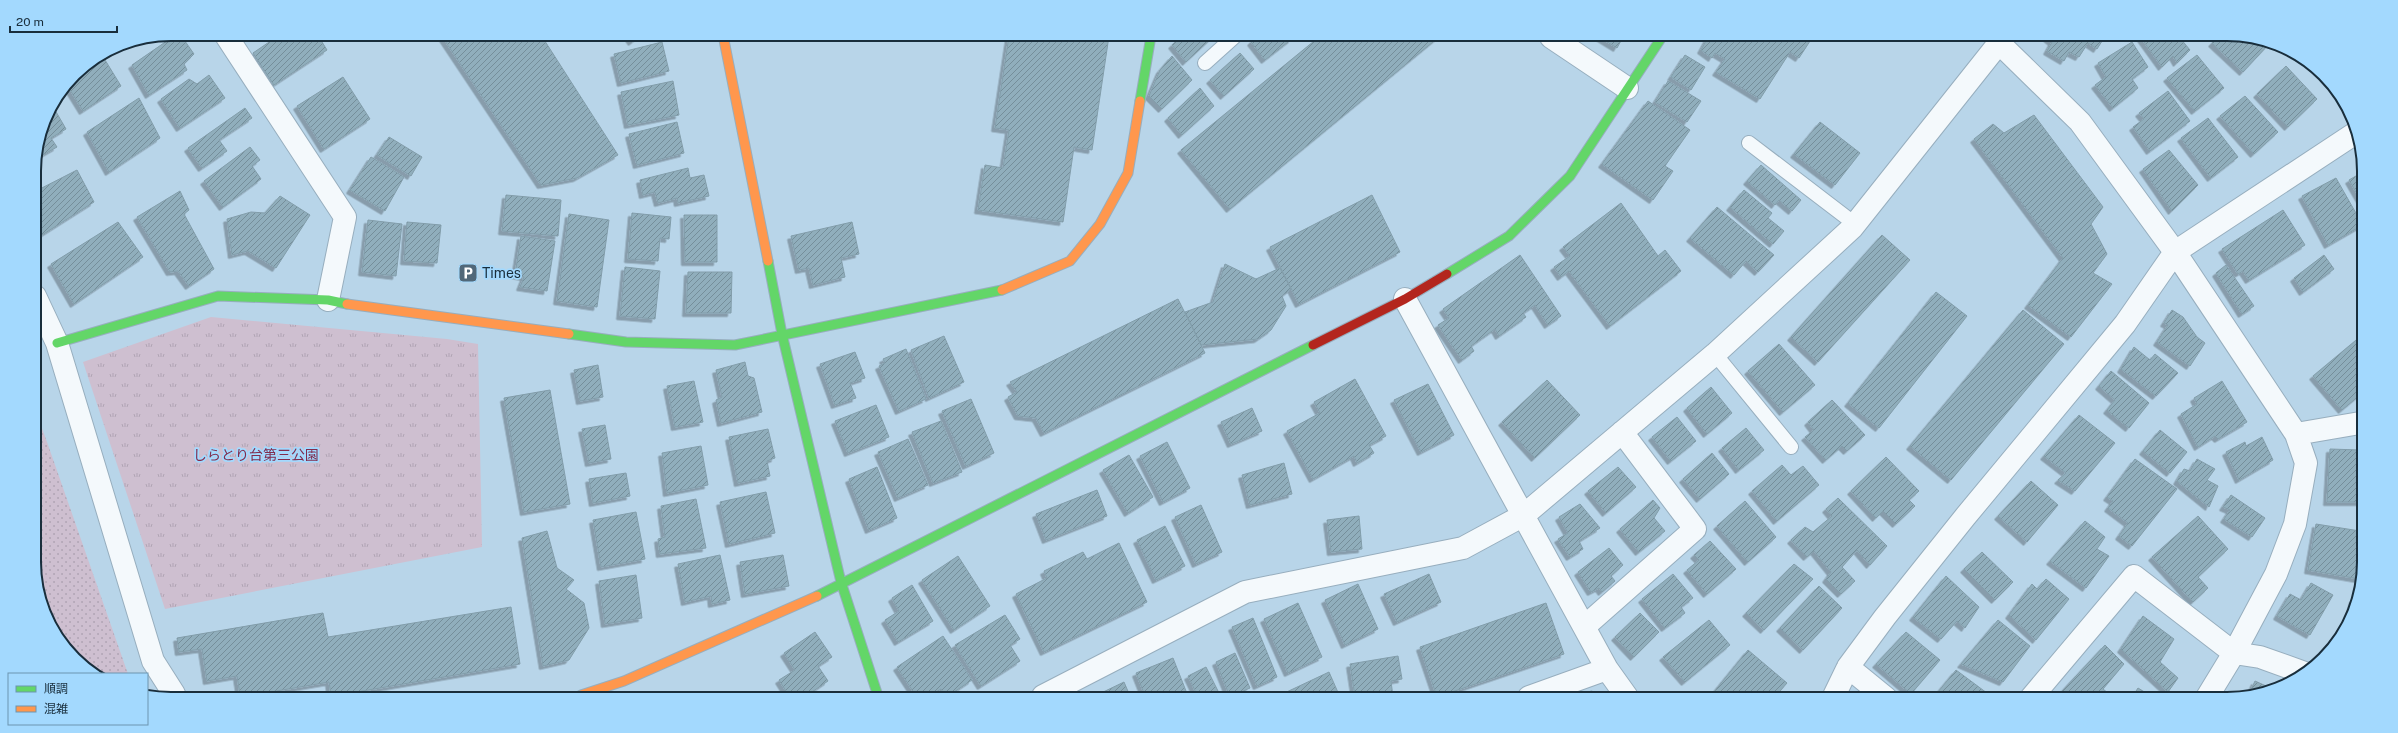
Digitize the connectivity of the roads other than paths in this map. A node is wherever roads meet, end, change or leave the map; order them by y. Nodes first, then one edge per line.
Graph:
1 (230, 41) edge
2 (725, 41) edge
3 (1150, 41) edge
4 (1230, 41) edge
5 (1557, 41) edge
6 (1659, 41) edge
7 (2001, 41) edge
8 (1206, 63) dead end
9 (1627, 88) junction
10 (2352, 136) edge
11 (1749, 143) dead end
12 (1855, 224) junction
13 (2175, 252) junction
14 (1405, 299) junction
15 (328, 300) junction
16 (41, 309) edge
17 (782, 334) junction
18 (57, 343) junction
19 (1715, 354) junction
20 (2357, 424) edge
21 (1622, 432) junction
22 (2296, 434) junction
23 (1790, 447) dead end
24 (1524, 515) junction
25 (841, 582) junction
26 (1584, 627) junction
27 (2234, 653) junction
28 (1848, 666) junction
29 (1607, 669) junction
30 (2298, 671) edge
31 (173, 692) edge
32 (590, 692) edge
33 (877, 692) edge
34 (1052, 692) edge
35 (1543, 692) edge
36 (1623, 692) edge
37 (1836, 692) edge
38 (1879, 692) edge
39 (2036, 692) edge
40 (2210, 692) edge

1 - 15 street
2 - 17 street
3 - 17 street
4 - 8 lane
5 - 9 street
6 - 9 street
7 - 12 street
7 - 13 street
9 - 14 street
10 - 13 street
11 - 12 lane
12 - 19 street
13 - 22 street
13 - 28 street
14 - 24 street
14 - 25 street
15 - 17 street
15 - 18 street
16 - 18 street
17 - 25 street
18 - 31 street
19 - 21 street
19 - 23 lane
20 - 22 street
21 - 24 street
21 - 26 street
22 - 27 street
24 - 26 street
24 - 34 street
25 - 32 street
25 - 33 street
26 - 29 street
27 - 30 street
27 - 39 street
27 - 40 street
28 - 37 street
28 - 38 street
29 - 35 street
29 - 36 street

